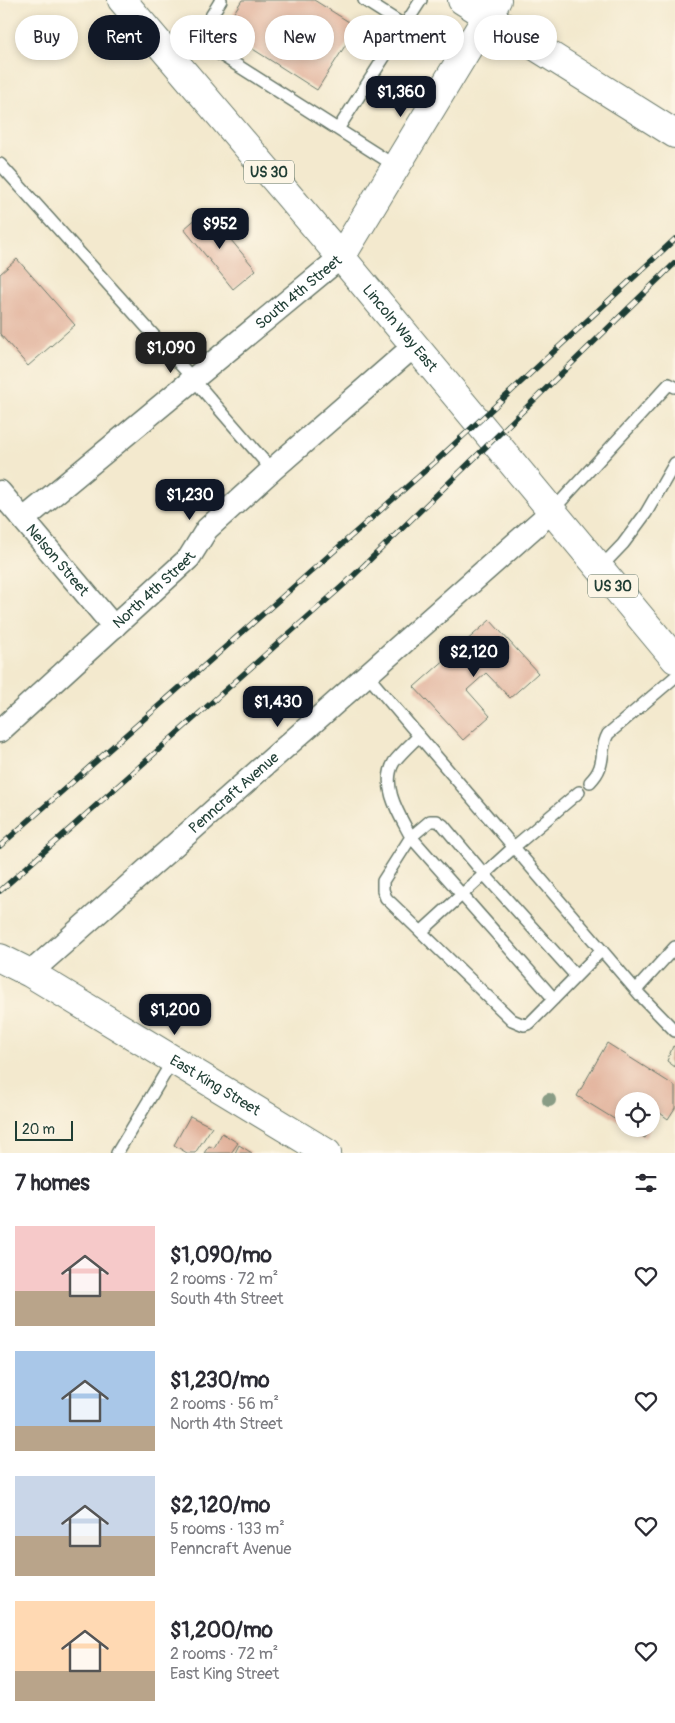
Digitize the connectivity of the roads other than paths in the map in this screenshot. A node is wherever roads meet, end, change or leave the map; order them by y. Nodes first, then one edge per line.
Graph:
1 (122, 0) edge
2 (222, 0) edge
3 (364, 0) edge
4 (421, 0) edge
5 (462, 0) edge
6 (492, 8) edge
7 (212, 15) edge
8 (388, 15) edge
9 (412, 15) edge
10 (170, 49) edge
11 (164, 50) junction
12 (229, 60) edge
13 (383, 60) edge
14 (338, 130) junction
15 (675, 134) edge
16 (0, 164) edge
17 (397, 167) junction
18 (341, 257) junction
19 (414, 346) junction
20 (194, 380) junction
21 (675, 387) edge
22 (675, 463) edge
23 (272, 470) junction
24 (0, 492) edge
25 (551, 512) junction
26 (24, 520) junction
27 (599, 569) junction
28 (114, 627) junction
29 (675, 659) edge
30 (367, 675) junction
31 (675, 678) edge
32 (0, 731) edge
33 (419, 736) junction
34 (590, 782) dead end
35 (579, 792) dead end
36 (411, 837) junction
37 (514, 847) junction
38 (484, 874) junction
39 (461, 895) junction
40 (420, 932) junction
41 (675, 947) edge
42 (602, 950) junction
43 (0, 958) edge
44 (30, 973) junction
45 (576, 976) junction
46 (636, 990) junction
47 (554, 999) junction
48 (675, 1031) edge
49 (173, 1060) junction
50 (117, 1153) edge
51 (327, 1153) edge

1 - 11 main road, Lincoln Way East / US 30
2 - 7 lane
3 - 8 lane
4 - 9 lane
5 - 6 main road
6 - 15 main road
6 - 17 main road, South 4th Street
10 - 11 lane
11 - 18 main road, Lincoln Way East / US 30
12 - 14 lane
13 - 14 lane
14 - 17 lane
16 - 20 lane
17 - 18 main road, South 4th Street
18 - 19 main road, Lincoln Way East / US 30
18 - 20 street, South 4th Street
19 - 23 street, North 4th Street
19 - 25 main road, Lincoln Way East / US 30
20 - 23 lane
20 - 26 street, South 4th Street
21 - 25 lane
22 - 27 lane
23 - 28 street, North 4th Street
24 - 26 street, Nelson Street
25 - 27 main road, Lincoln Way East / US 30
25 - 30 street, Penncraft Avenue
26 - 28 street, Nelson Street
27 - 29 main road, Lincoln Way East / US 30
28 - 32 street, North 4th Street
30 - 33 lane
30 - 44 street, Penncraft Avenue
31 - 34 lane
33 - 36 lane
33 - 37 lane
35 - 37 lane
36 - 38 lane
36 - 39 lane
36 - 40 lane
37 - 38 lane
37 - 42 lane
38 - 39 lane
38 - 45 lane
39 - 40 lane
39 - 47 lane
40 - 47 lane
41 - 46 lane
42 - 45 lane
42 - 46 lane
43 - 44 main road, East King Street
44 - 49 main road, East King Street
45 - 47 lane
46 - 48 lane
49 - 50 lane
49 - 51 main road, East King Street

